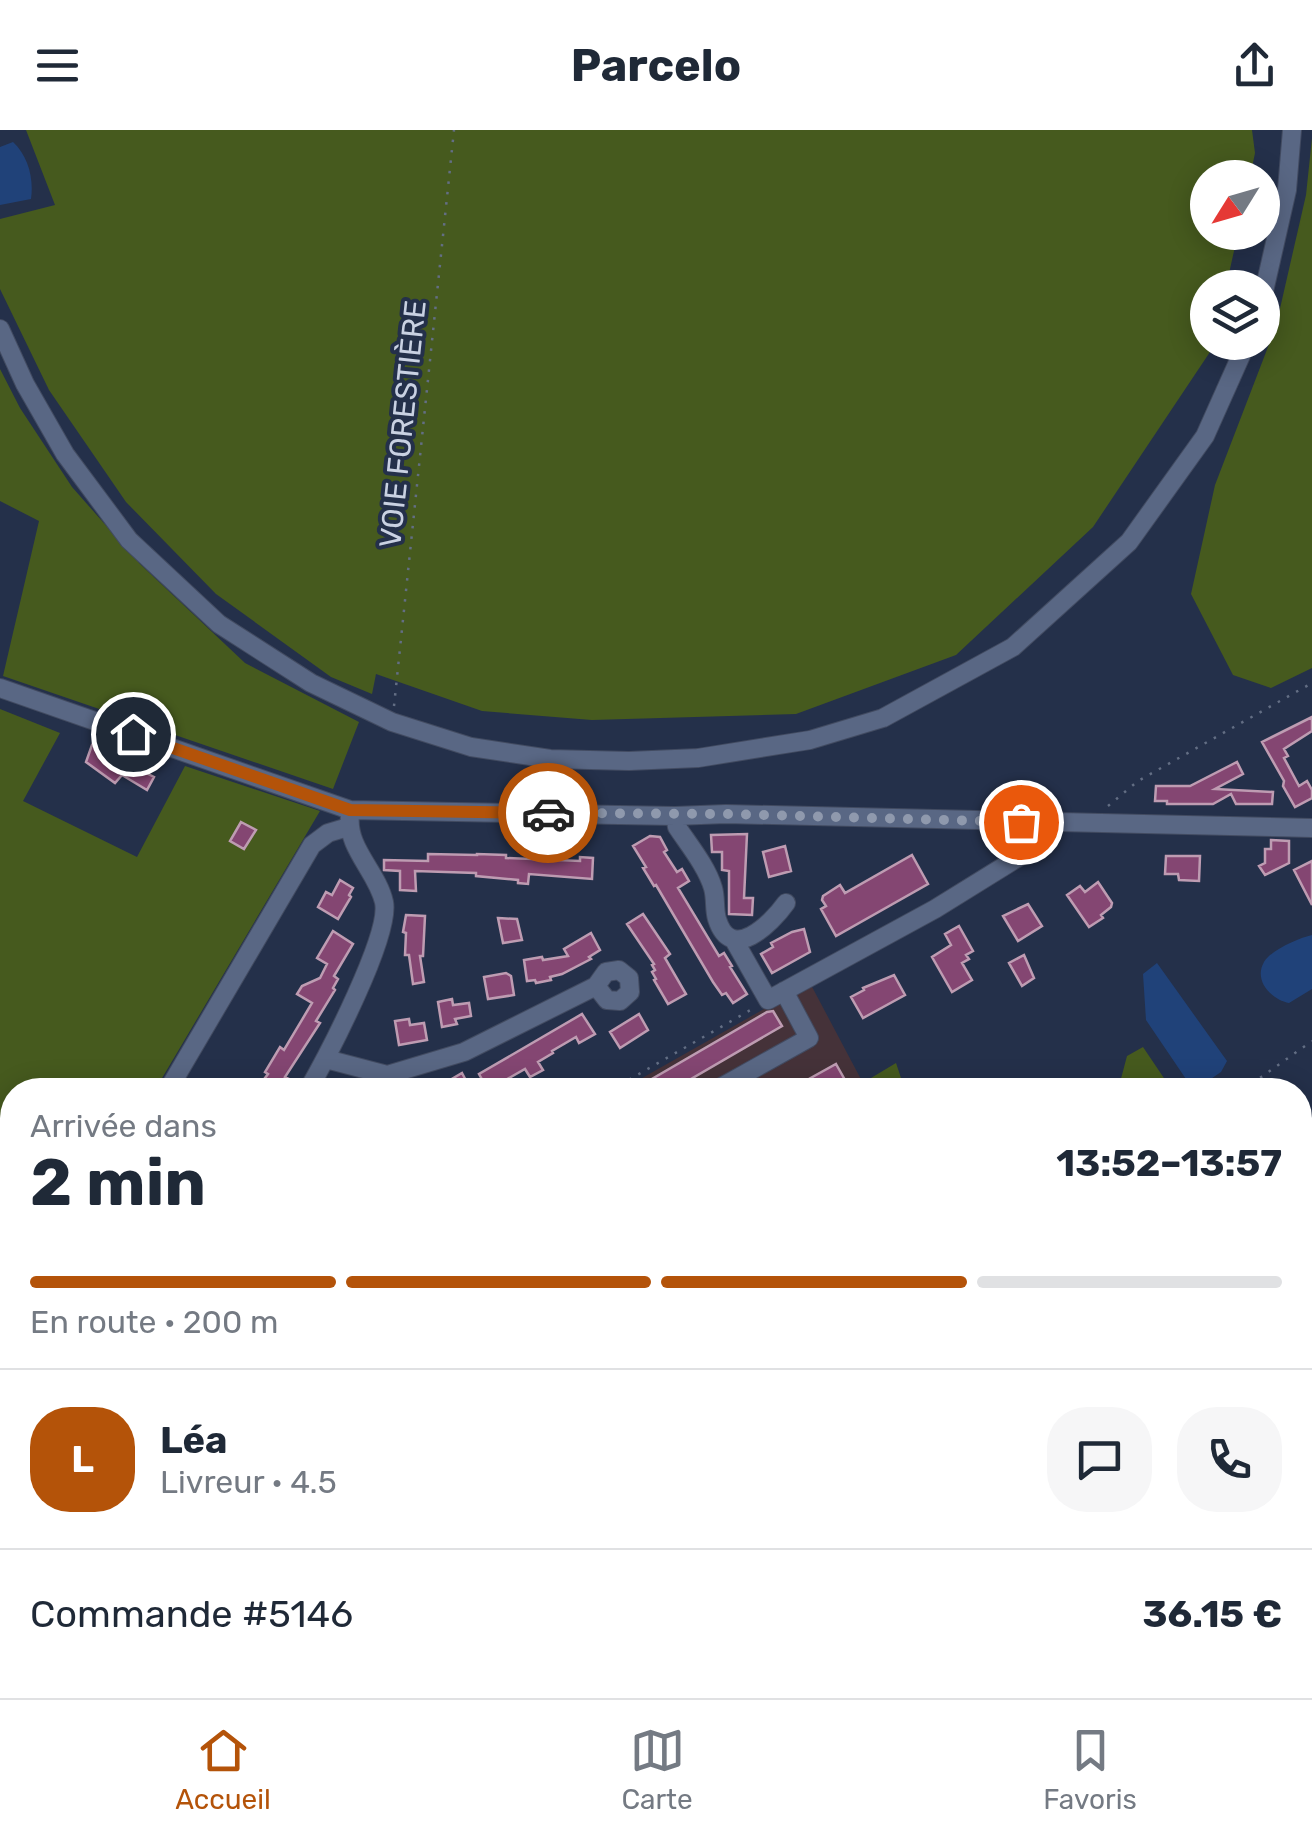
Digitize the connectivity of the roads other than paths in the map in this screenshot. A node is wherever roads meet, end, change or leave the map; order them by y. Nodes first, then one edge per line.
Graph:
1 (1292, 130) edge
2 (1269, 270) edge
3 (0, 329) edge
4 (1239, 360) edge
5 (0, 688) edge
6 (675, 816) junction
7 (349, 818) junction
8 (1039, 822) junction
9 (1312, 828) edge
10 (786, 903) dead end
11 (734, 940) junction
12 (596, 986) dead end
13 (776, 996) junction
14 (326, 1059) junction
15 (175, 1078) edge
16 (315, 1078) edge
17 (374, 1078) edge
18 (399, 1078) edge
19 (738, 1078) edge

1 - 2 street
3 - 4 street
5 - 7 street
6 - 7 street
6 - 8 street
6 - 11 street
7 - 14 street
7 - 15 street
8 - 9 street
8 - 13 street
10 - 11 street
11 - 13 street
12 - 18 street
13 - 19 street
14 - 16 street
14 - 17 street

